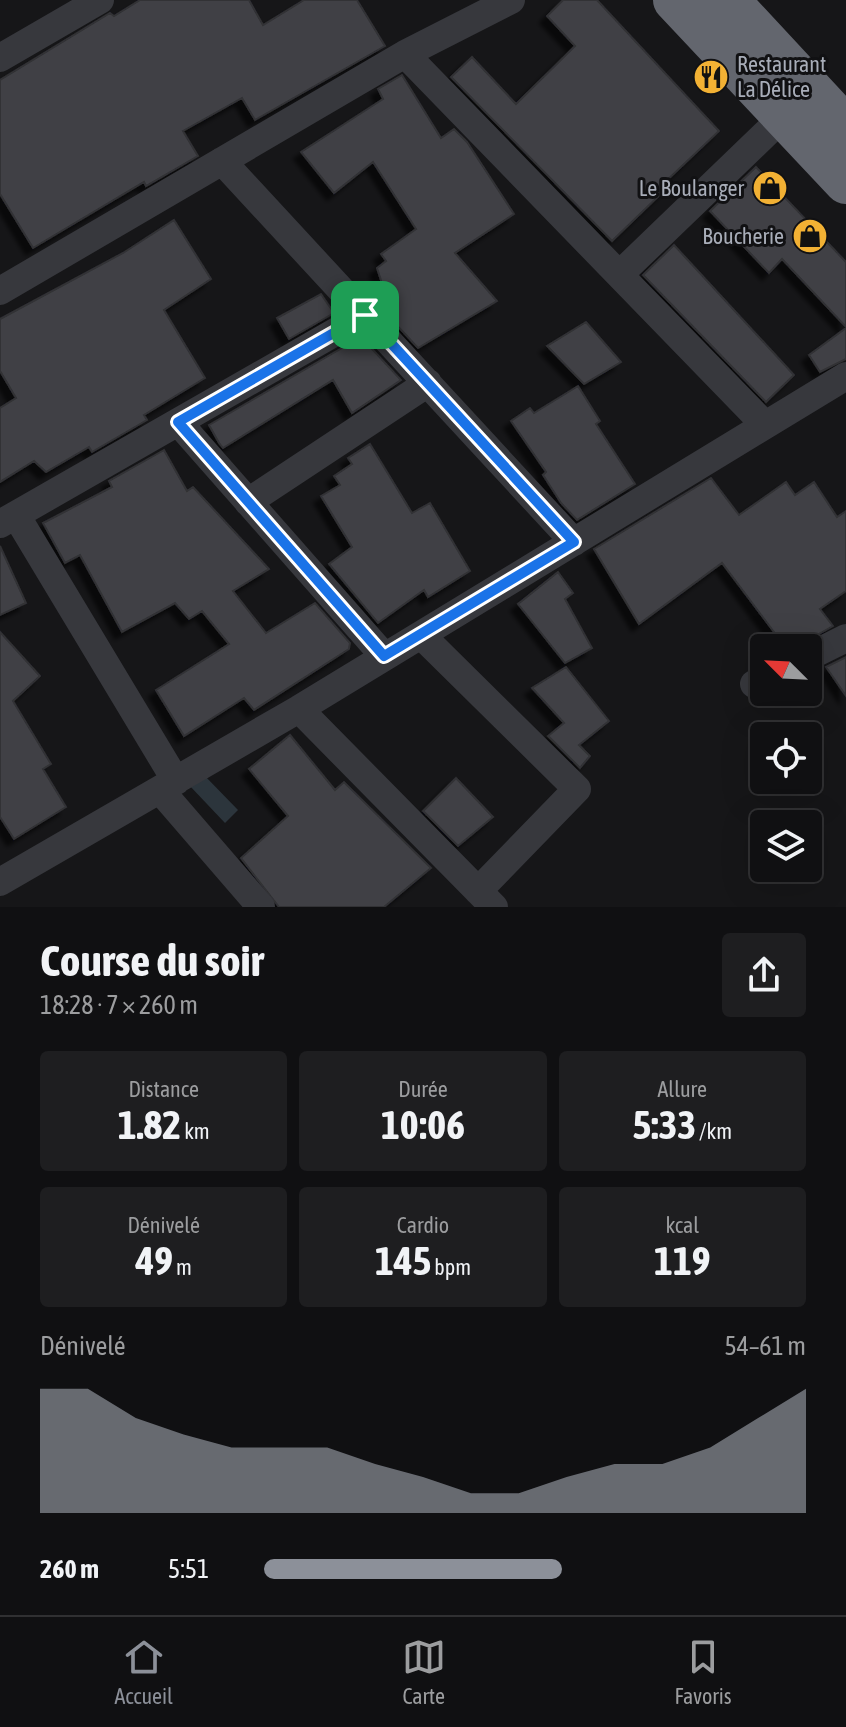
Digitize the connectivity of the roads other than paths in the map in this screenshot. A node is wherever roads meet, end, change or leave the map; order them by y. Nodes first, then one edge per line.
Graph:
1 (100, 0) edge
2 (511, 0) edge
3 (675, 0) edge
4 (727, 0) edge
5 (405, 54) junction
6 (0, 58) edge
7 (784, 116) junction
8 (846, 128) edge
9 (222, 161) junction
10 (846, 182) edge
11 (620, 274) junction
12 (6, 279) edge
13 (365, 315) junction
14 (846, 376) edge
15 (428, 383) junction
16 (178, 422) junction
17 (765, 425) junction
18 (248, 502) junction
19 (8, 520) edge
20 (574, 542) junction
21 (421, 635) junction
22 (846, 638) edge
23 (822, 650) edge
24 (384, 656) junction
25 (299, 709) junction
26 (168, 786) junction
27 (0, 882) edge
28 (486, 899) edge
29 (261, 907) edge

1 - 6 street
2 - 5 street
3 - 7 highway
4 - 8 highway
5 - 9 street
5 - 11 street
7 - 10 highway
7 - 11 street
9 - 12 street
9 - 13 street
11 - 17 street
13 - 15 street
13 - 16 street
14 - 17 street
15 - 18 street
15 - 20 street
16 - 18 street
16 - 19 street
17 - 20 street
18 - 24 street
19 - 26 street
20 - 21 street
21 - 24 street
21 - 28 street
22 - 23 street
24 - 25 street
25 - 26 street
25 - 28 street
26 - 27 street
26 - 29 street

